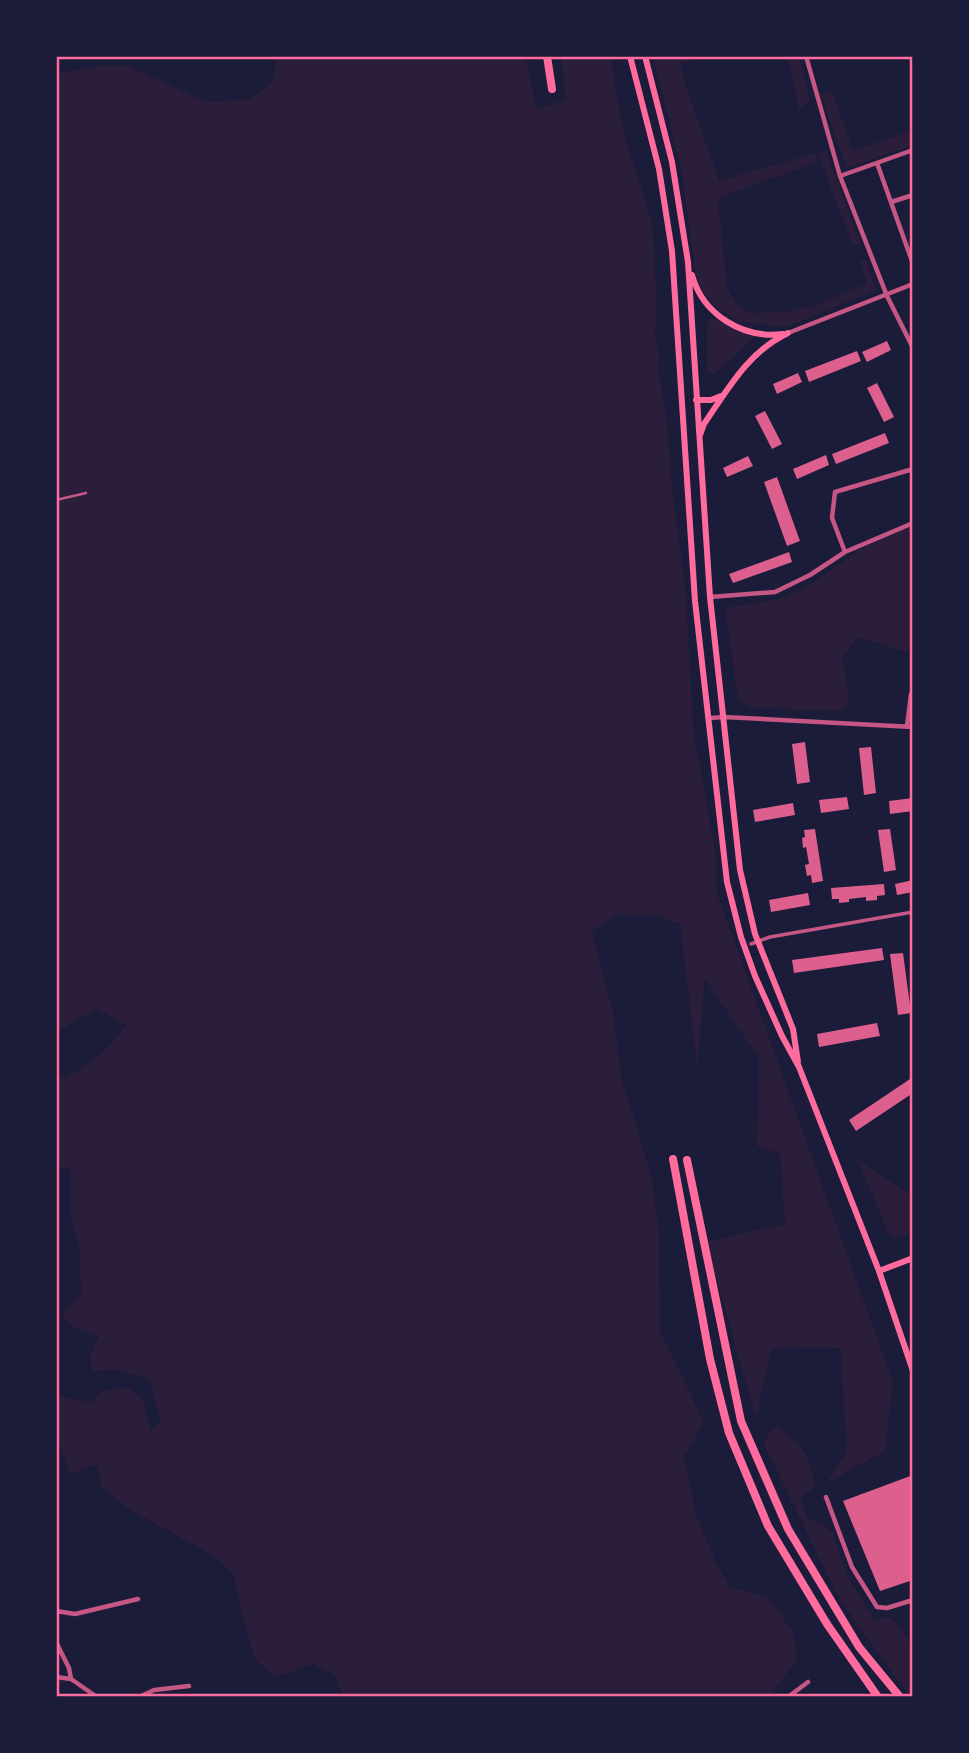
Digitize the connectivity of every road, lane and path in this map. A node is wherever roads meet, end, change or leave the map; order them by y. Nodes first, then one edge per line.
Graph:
1 (547, 56) edge
2 (630, 56) edge
3 (645, 56) edge
4 (806, 56) edge
5 (552, 89) dead end
6 (913, 150) edge
7 (877, 163) junction
8 (840, 176) junction
9 (913, 195) edge
10 (891, 202) junction
11 (913, 241) edge
12 (906, 244) junction
13 (688, 262) junction
14 (913, 264) edge
15 (913, 284) edge
16 (887, 296) junction
17 (788, 333) junction
18 (913, 348) edge
19 (725, 394) junction
20 (696, 400) junction
21 (699, 440) junction
22 (913, 469) edge
23 (86, 493) dead end
24 (56, 500) edge
25 (913, 523) edge
26 (845, 552) junction
27 (710, 597) junction
28 (913, 693) edge
29 (724, 717) junction
30 (710, 718) junction
31 (910, 726) edge
32 (913, 912) edge
33 (751, 944) dead end
34 (799, 1067) junction
35 (673, 1159) dead end
36 (687, 1160) dead end
37 (913, 1258) edge
38 (879, 1271) junction
39 (913, 1371) edge
40 (826, 1497) dead end
41 (138, 1599) dead end
42 (913, 1600) edge
43 (56, 1611) edge
44 (56, 1642) edge
45 (56, 1677) edge
46 (71, 1679) junction
47 (807, 1682) dead end
48 (189, 1686) dead end
49 (97, 1697) edge
50 (113, 1697) edge
51 (128, 1697) edge
52 (139, 1697) edge
53 (788, 1697) edge
54 (878, 1697) edge
55 (900, 1697) edge

1 - 5 highway
2 - 30 main road
3 - 13 main road
4 - 8 street
6 - 7 street
7 - 8 street
7 - 10 street
8 - 16 street
9 - 10 street
10 - 12 street
11 - 12 street
12 - 14 street
13 - 17 main road
13 - 20 main road
15 - 16 street
16 - 17 street
16 - 18 street
17 - 19 main road
19 - 20 main road
19 - 21 main road
20 - 21 main road
21 - 27 main road
22 - 26 street
23 - 24 lane
25 - 26 street
26 - 27 street
27 - 29 main road
28 - 31 street
29 - 30 street
29 - 31 street
29 - 34 main road
30 - 34 main road
32 - 33 street
34 - 38 main road
35 - 54 highway
36 - 55 highway
37 - 38 main road
38 - 39 main road
40 - 42 street
41 - 43 street
44 - 46 street
45 - 46 street
46 - 49 street
47 - 53 street
48 - 52 street
50 - 51 street

